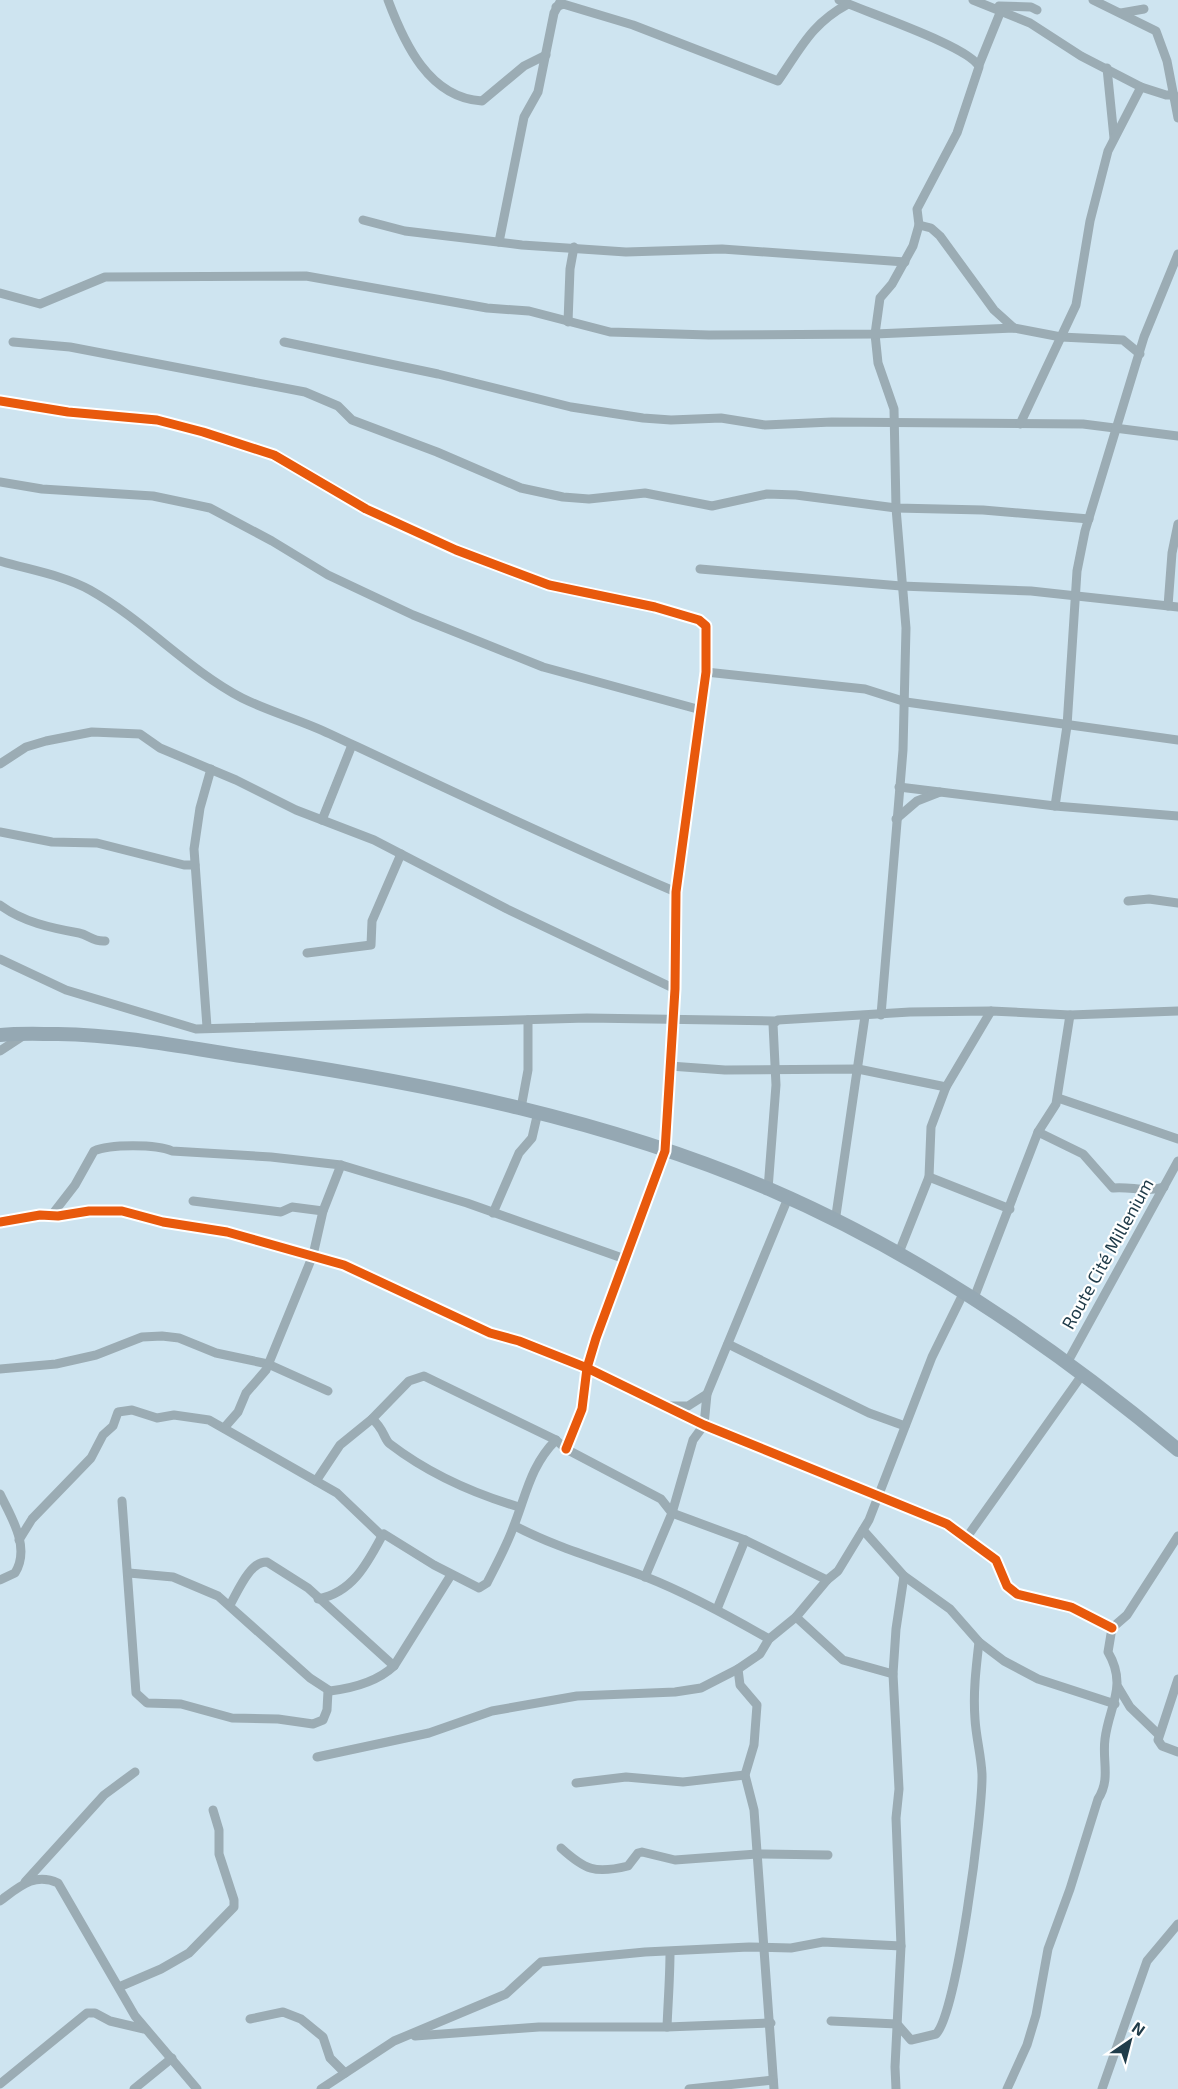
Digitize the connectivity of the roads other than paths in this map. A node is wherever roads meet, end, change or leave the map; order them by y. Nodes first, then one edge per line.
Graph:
1 (388, 0) edge
2 (973, 0) edge
3 (1093, 0) edge
4 (1149, 0) edge
5 (556, 2) edge
6 (844, 2) edge
7 (1144, 9) junction
8 (1037, 10) dead end
9 (1000, 13) junction
10 (1121, 14) junction
11 (1154, 28) junction
12 (546, 55) junction
13 (979, 65) junction
14 (1107, 68) junction
15 (1142, 87) junction
16 (1174, 95) junction
17 (1178, 118) edge
18 (1114, 140) junction
19 (363, 220) dead end
20 (919, 225) junction
21 (499, 242) junction
22 (574, 247) junction
23 (1178, 254) edge
24 (905, 262) junction
25 (0, 293) edge
26 (568, 322) junction
27 (1014, 328) junction
28 (875, 334) junction
29 (1061, 337) junction
30 (13, 342) dead end
31 (284, 342) dead end
32 (1140, 354) junction
33 (0, 401) edge
34 (895, 423) junction
35 (1020, 424) junction
36 (1116, 429) junction
37 (1178, 436) edge
38 (0, 482) edge
39 (896, 508) junction
40 (1089, 519) junction
41 (1178, 524) edge
42 (0, 561) edge
43 (700, 568) dead end
44 (901, 586) junction
45 (1077, 596) junction
46 (1173, 606) edge
47 (706, 672) junction
48 (906, 702) junction
49 (701, 710) junction
50 (1067, 726) junction
51 (1178, 731) edge
52 (1175, 740) edge
53 (352, 745) junction
54 (0, 764) edge
55 (211, 770) junction
56 (899, 787) junction
57 (944, 791) junction
58 (1055, 806) junction
59 (1178, 816) edge
60 (896, 819) junction
61 (322, 820) junction
62 (0, 832) edge
63 (400, 854) junction
64 (195, 865) junction
65 (676, 892) junction
66 (1128, 901) dead end
67 (1178, 903) edge
68 (0, 905) edge
69 (105, 941) dead end
70 (307, 953) dead end
71 (0, 959) edge
72 (675, 988) junction
73 (991, 1011) junction
74 (1178, 1011) edge
75 (1070, 1015) junction
76 (865, 1016) junction
77 (881, 1016) junction
78 (528, 1020) junction
79 (672, 1021) junction
80 (776, 1021) junction
81 (207, 1027) junction
82 (196, 1029) junction
83 (26, 1034) junction
84 (0, 1035) edge
85 (191, 1046) junction
86 (0, 1051) edge
87 (670, 1066) junction
88 (775, 1069) junction
89 (858, 1069) junction
90 (946, 1087) junction
91 (1058, 1098) junction
92 (521, 1108) junction
93 (538, 1112) junction
94 (1038, 1132) junction
95 (1178, 1139) edge
96 (665, 1151) junction
97 (1178, 1161) edge
98 (341, 1165) junction
99 (929, 1177) junction
100 (1164, 1187) junction
101 (768, 1189) junction
102 (788, 1198) junction
103 (193, 1201) dead end
104 (1010, 1209) junction
105 (322, 1211) junction
106 (494, 1213) junction
107 (51, 1216) junction
108 (0, 1222) edge
109 (835, 1222) junction
110 (314, 1255) junction
111 (898, 1256) junction
112 (625, 1259) junction
113 (969, 1295) junction
114 (728, 1344) junction
115 (1067, 1363) junction
116 (268, 1364) junction
117 (587, 1368) junction
118 (0, 1370) edge
119 (1082, 1375) junction
120 (328, 1391) dead end
121 (707, 1394) junction
122 (662, 1406) junction
123 (372, 1419) junction
124 (704, 1425) junction
125 (905, 1426) junction
126 (224, 1428) junction
127 (556, 1440) junction
128 (1177, 1446) edge
129 (566, 1449) junction
130 (316, 1480) junction
131 (0, 1494) edge
132 (879, 1498) junction
133 (122, 1501) dead end
134 (519, 1507) junction
135 (672, 1513) junction
136 (11, 1516) junction
137 (32, 1519) junction
138 (514, 1526) junction
139 (863, 1530) junction
140 (382, 1536) junction
141 (1178, 1536) edge
142 (968, 1537) junction
143 (19, 1540) junction
144 (745, 1540) junction
145 (129, 1573) junction
146 (451, 1575) junction
147 (645, 1576) junction
148 (904, 1576) junction
149 (0, 1580) edge
150 (827, 1580) junction
151 (318, 1599) junction
152 (230, 1605) junction
153 (717, 1609) junction
154 (796, 1617) junction
155 (1112, 1628) junction
156 (769, 1639) junction
157 (979, 1642) junction
158 (394, 1666) junction
159 (738, 1669) junction
160 (894, 1674) junction
161 (1178, 1679) edge
162 (1117, 1687) junction
163 (328, 1691) junction
164 (1115, 1704) junction
165 (1158, 1734) junction
166 (1178, 1752) edge
167 (317, 1757) dead end
168 (135, 1772) dead end
169 (745, 1775) junction
170 (576, 1783) dead end
171 (213, 1810) dead end
172 (561, 1848) dead end
173 (757, 1854) junction
174 (828, 1855) dead end
175 (25, 1882) junction
176 (0, 1901) edge
177 (1177, 1926) edge
178 (901, 1946) junction
179 (762, 1948) junction
180 (670, 1952) junction
181 (118, 1987) junction
182 (250, 2019) dead end
183 (831, 2020) dead end
184 (771, 2023) junction
185 (897, 2024) junction
186 (667, 2027) junction
187 (146, 2031) junction
188 (406, 2037) junction
189 (172, 2058) junction
190 (345, 2073) junction
191 (0, 2084) edge
192 (773, 2084) edge
193 (134, 2089) edge
194 (197, 2089) edge
195 (321, 2089) edge
196 (689, 2089) edge
197 (896, 2089) edge
198 (1007, 2089) edge
199 (1102, 2089) edge

1 - 12 street
2 - 9 street
3 - 10 street
4 - 7 street
5 - 6 street
5 - 12 street
6 - 13 street
7 - 10 street
7 - 11 street
8 - 9 street
9 - 13 street
9 - 14 street
10 - 11 street
11 - 16 street
12 - 21 street
13 - 20 street
14 - 15 street
14 - 18 street
15 - 16 street
15 - 18 street
16 - 17 street
18 - 29 street
19 - 21 street
20 - 24 street
20 - 27 street
21 - 22 street
22 - 24 street
22 - 26 street
23 - 32 street
24 - 28 street
25 - 26 street
26 - 28 street
27 - 28 street
27 - 29 street
28 - 34 street
29 - 32 street
29 - 35 street
30 - 39 street
31 - 34 street
32 - 36 street
33 - 47 street
34 - 35 street
34 - 39 street
35 - 36 street
36 - 37 street
36 - 40 street
38 - 49 street
39 - 40 street
39 - 44 street
40 - 45 street
41 - 46 street
42 - 53 street
43 - 44 street
44 - 45 street
44 - 48 street
45 - 46 street
45 - 50 street
47 - 48 street
47 - 49 street
48 - 50 street
48 - 56 street
49 - 65 street
50 - 52 street
50 - 58 street
51 - 52 street
53 - 61 street
53 - 65 street
54 - 55 street
55 - 61 street
55 - 64 street
56 - 57 street
56 - 60 street
57 - 58 street
57 - 60 street
58 - 59 street
60 - 77 street
61 - 63 street
62 - 64 street
63 - 70 street
63 - 72 street
64 - 81 street
65 - 72 street
66 - 67 street
68 - 69 street
71 - 82 street
72 - 79 street
73 - 75 street
73 - 77 street
73 - 90 street
74 - 75 street
75 - 91 street
76 - 77 street
76 - 80 street
76 - 89 street
78 - 79 street
78 - 81 street
78 - 92 street
79 - 80 street
79 - 87 street
80 - 88 street
81 - 82 street
82 - 85 street
83 - 84 highway
83 - 85 highway
83 - 86 street
85 - 92 highway
87 - 88 street
87 - 96 street
88 - 89 street
88 - 101 street
89 - 90 street
89 - 109 street
90 - 99 street
91 - 94 street
91 - 95 street
92 - 93 highway
93 - 96 highway
93 - 106 street
94 - 100 street
94 - 104 street
96 - 101 highway
96 - 112 street
97 - 100 street, Route Cité Millenium
98 - 105 street
98 - 106 street
98 - 107 street
99 - 104 street
99 - 111 street
100 - 115 street, Route Cité Millenium
101 - 102 highway
102 - 109 highway
102 - 114 street
103 - 105 street
104 - 113 street
105 - 110 street
106 - 112 street
107 - 108 street
107 - 110 street
109 - 111 highway
110 - 116 street
110 - 117 street
111 - 113 highway
112 - 117 street
113 - 115 highway
113 - 125 street
114 - 121 street
114 - 125 street
115 - 119 highway
116 - 118 street
116 - 120 street
116 - 126 street
117 - 122 street
117 - 129 street
119 - 128 highway
119 - 142 street
121 - 122 street
121 - 124 street
122 - 124 street
123 - 127 street
123 - 130 street
123 - 134 street
124 - 132 street
124 - 135 street
125 - 132 street
126 - 130 street
126 - 137 street
127 - 129 street
127 - 134 street
129 - 135 street
130 - 140 street
131 - 136 street
132 - 139 street
132 - 142 street
133 - 145 street
134 - 138 street
135 - 144 street
135 - 147 street
136 - 137 street
136 - 143 street
137 - 143 street
138 - 146 street
138 - 147 street
139 - 148 street
139 - 150 street
140 - 146 street
140 - 151 street
141 - 155 street
142 - 155 street
143 - 149 street
144 - 150 street
144 - 153 street
145 - 152 street
145 - 163 street
146 - 158 street
147 - 153 street
148 - 157 street
148 - 160 street
150 - 154 street
151 - 152 street
151 - 158 street
152 - 163 street
153 - 156 street
154 - 156 street
154 - 160 street
155 - 162 street
156 - 159 street
157 - 164 street
157 - 185 street
158 - 163 street
159 - 167 street
159 - 169 street
160 - 178 street
161 - 165 street
162 - 164 street
162 - 165 street
164 - 198 street
165 - 166 street
168 - 175 street
169 - 170 street
169 - 173 street
171 - 181 street
172 - 173 street
173 - 174 street
173 - 179 street
175 - 176 street
175 - 181 street
177 - 199 street
178 - 179 street
178 - 185 street
179 - 180 street
179 - 184 street
180 - 186 street
180 - 188 street
181 - 187 street
182 - 190 street
183 - 185 street
184 - 186 street
184 - 192 street
185 - 197 street
186 - 188 street
187 - 189 street
187 - 191 street
188 - 190 street
189 - 193 street
189 - 194 street
190 - 195 street
192 - 196 street

